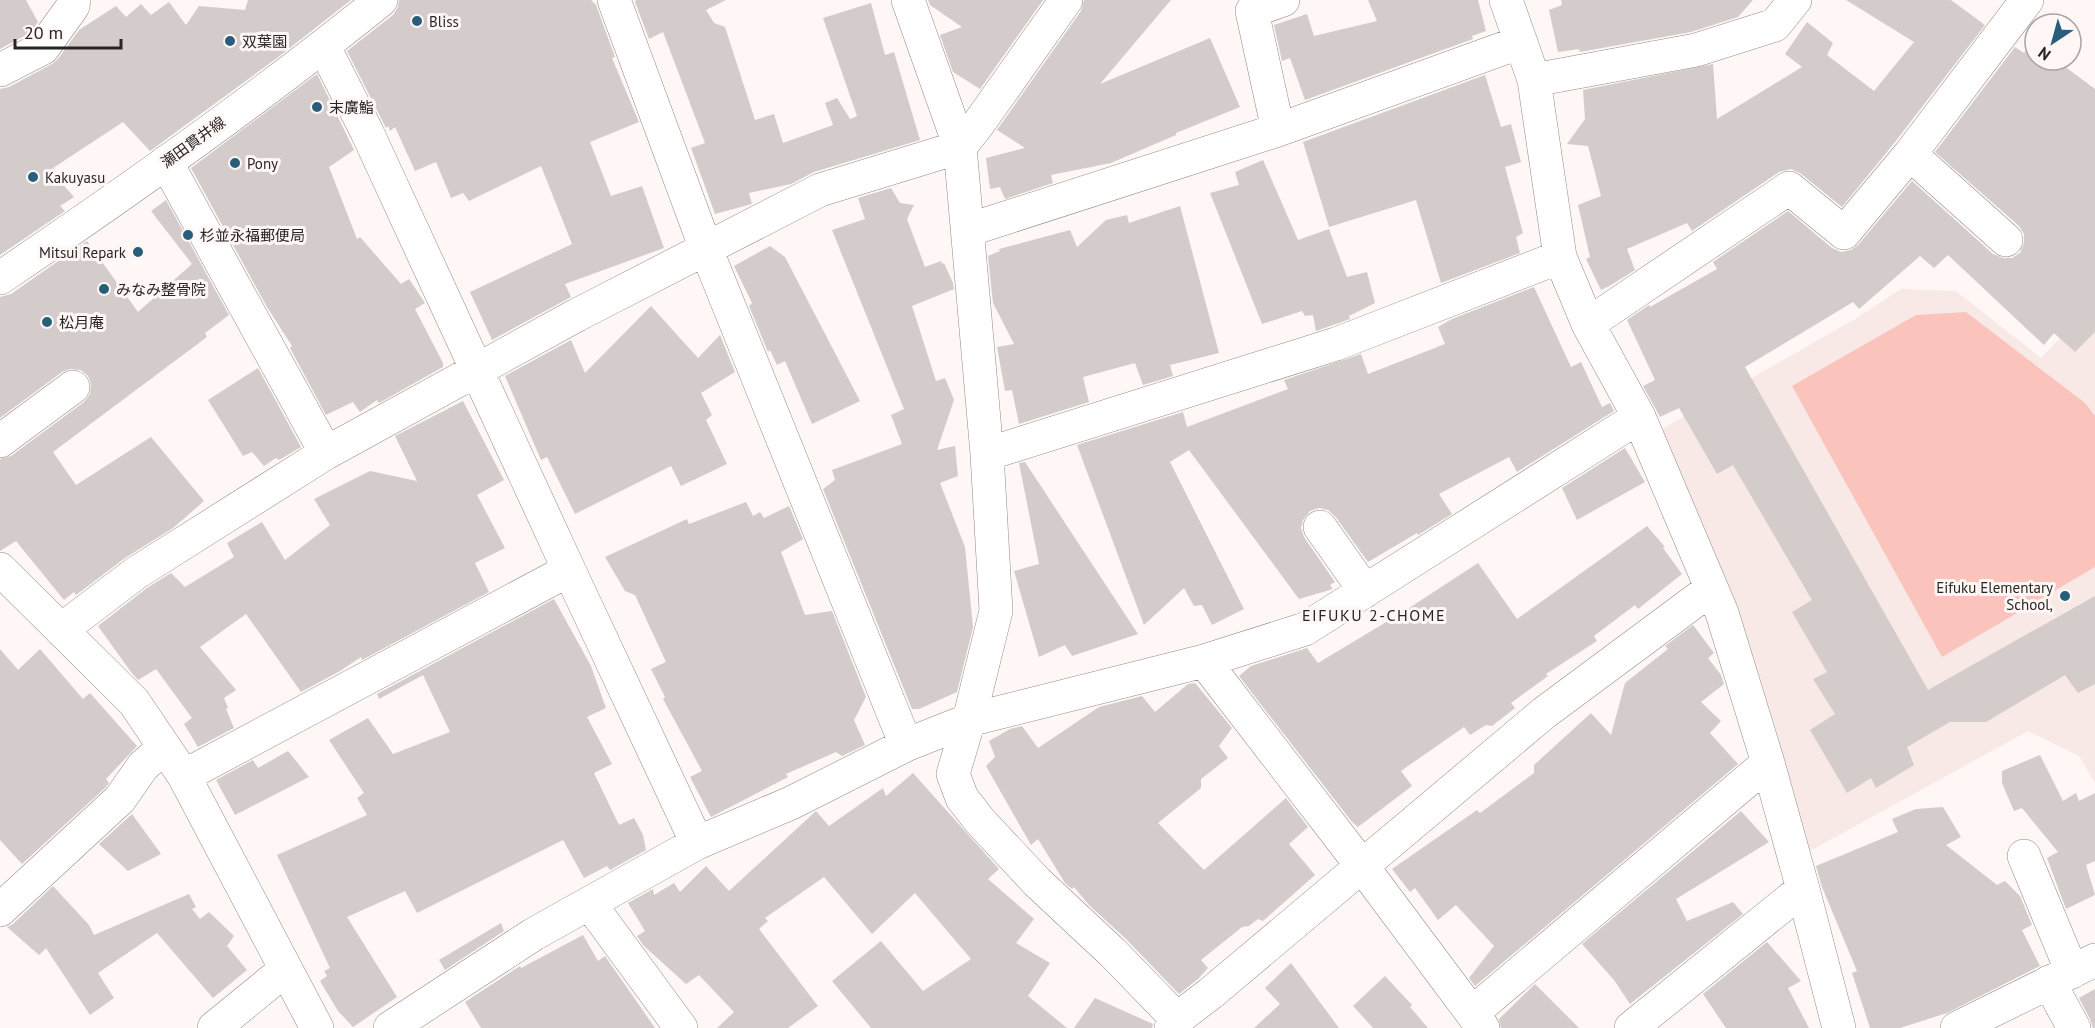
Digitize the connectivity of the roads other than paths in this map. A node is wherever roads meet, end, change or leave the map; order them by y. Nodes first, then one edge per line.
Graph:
1 (74, 0) edge
2 (381, 0) edge
3 (615, 0) edge
4 (908, 0) edge
5 (1066, 0) edge
6 (1283, 0) edge
7 (1795, 0) edge
8 (2027, 0) edge
9 (1515, 14) edge
10 (324, 46) junction
11 (0, 70) edge
12 (1534, 80) junction
13 (1278, 130) junction
14 (960, 147) junction
15 (1910, 154) junction
16 (166, 162) junction
17 (968, 230) junction
18 (2006, 240) dead end
19 (706, 249) junction
20 (1560, 257) junction
21 (0, 278) edge
22 (1588, 324) junction
23 (477, 370) junction
24 (73, 387) dead end
25 (1639, 417) junction
26 (0, 441) edge
27 (326, 453) junction
28 (987, 454) junction
29 (1320, 527) dead end
30 (568, 570) junction
31 (2, 576) edge
32 (1711, 589) junction
33 (1365, 591) junction
34 (61, 630) junction
35 (1204, 661) junction
36 (969, 720) junction
37 (906, 745) junction
38 (164, 748) junction
39 (1768, 763) junction
40 (184, 776) junction
41 (697, 843) junction
42 (2024, 856) dead end
43 (1362, 866) junction
44 (1803, 889) junction
45 (590, 904) junction
46 (0, 910) edge
47 (285, 970) junction
48 (2072, 972) edge
49 (1478, 1020) edge
50 (1174, 1023) edge
51 (214, 1028) edge
52 (316, 1028) edge
53 (390, 1028) edge
54 (681, 1028) edge
55 (1631, 1028) edge
56 (1839, 1028) edge
57 (1957, 1028) edge
58 (2074, 1028) edge

1 - 11 street
2 - 10 street, 瀬田貫井線
3 - 19 street
4 - 14 street
5 - 14 street
6 - 13 street
7 - 12 street
8 - 15 street
9 - 12 street
9 - 13 street
10 - 16 street, 瀬田貫井線
10 - 23 street
12 - 20 street
13 - 17 street
14 - 17 street
14 - 19 street
15 - 18 street
15 - 22 street
16 - 21 street, 瀬田貫井線
16 - 27 street
17 - 28 street
19 - 23 street
19 - 37 street
20 - 22 street
20 - 28 street
22 - 25 street
23 - 27 street
23 - 30 street
24 - 26 street
25 - 32 street
25 - 33 street
27 - 34 street
28 - 36 street
29 - 33 street
30 - 40 street
30 - 41 street
31 - 34 street
32 - 39 street
32 - 43 street
33 - 35 street
34 - 38 street
35 - 36 street
35 - 43 street
36 - 37 street
36 - 50 street
37 - 41 street
38 - 40 street
38 - 46 street
39 - 44 street
39 - 49 street
40 - 47 street
41 - 45 street
42 - 48 street
43 - 49 street
43 - 50 street
44 - 55 street
44 - 56 street
45 - 53 street
45 - 54 street
47 - 51 street
47 - 52 street
48 - 57 street
48 - 58 street

